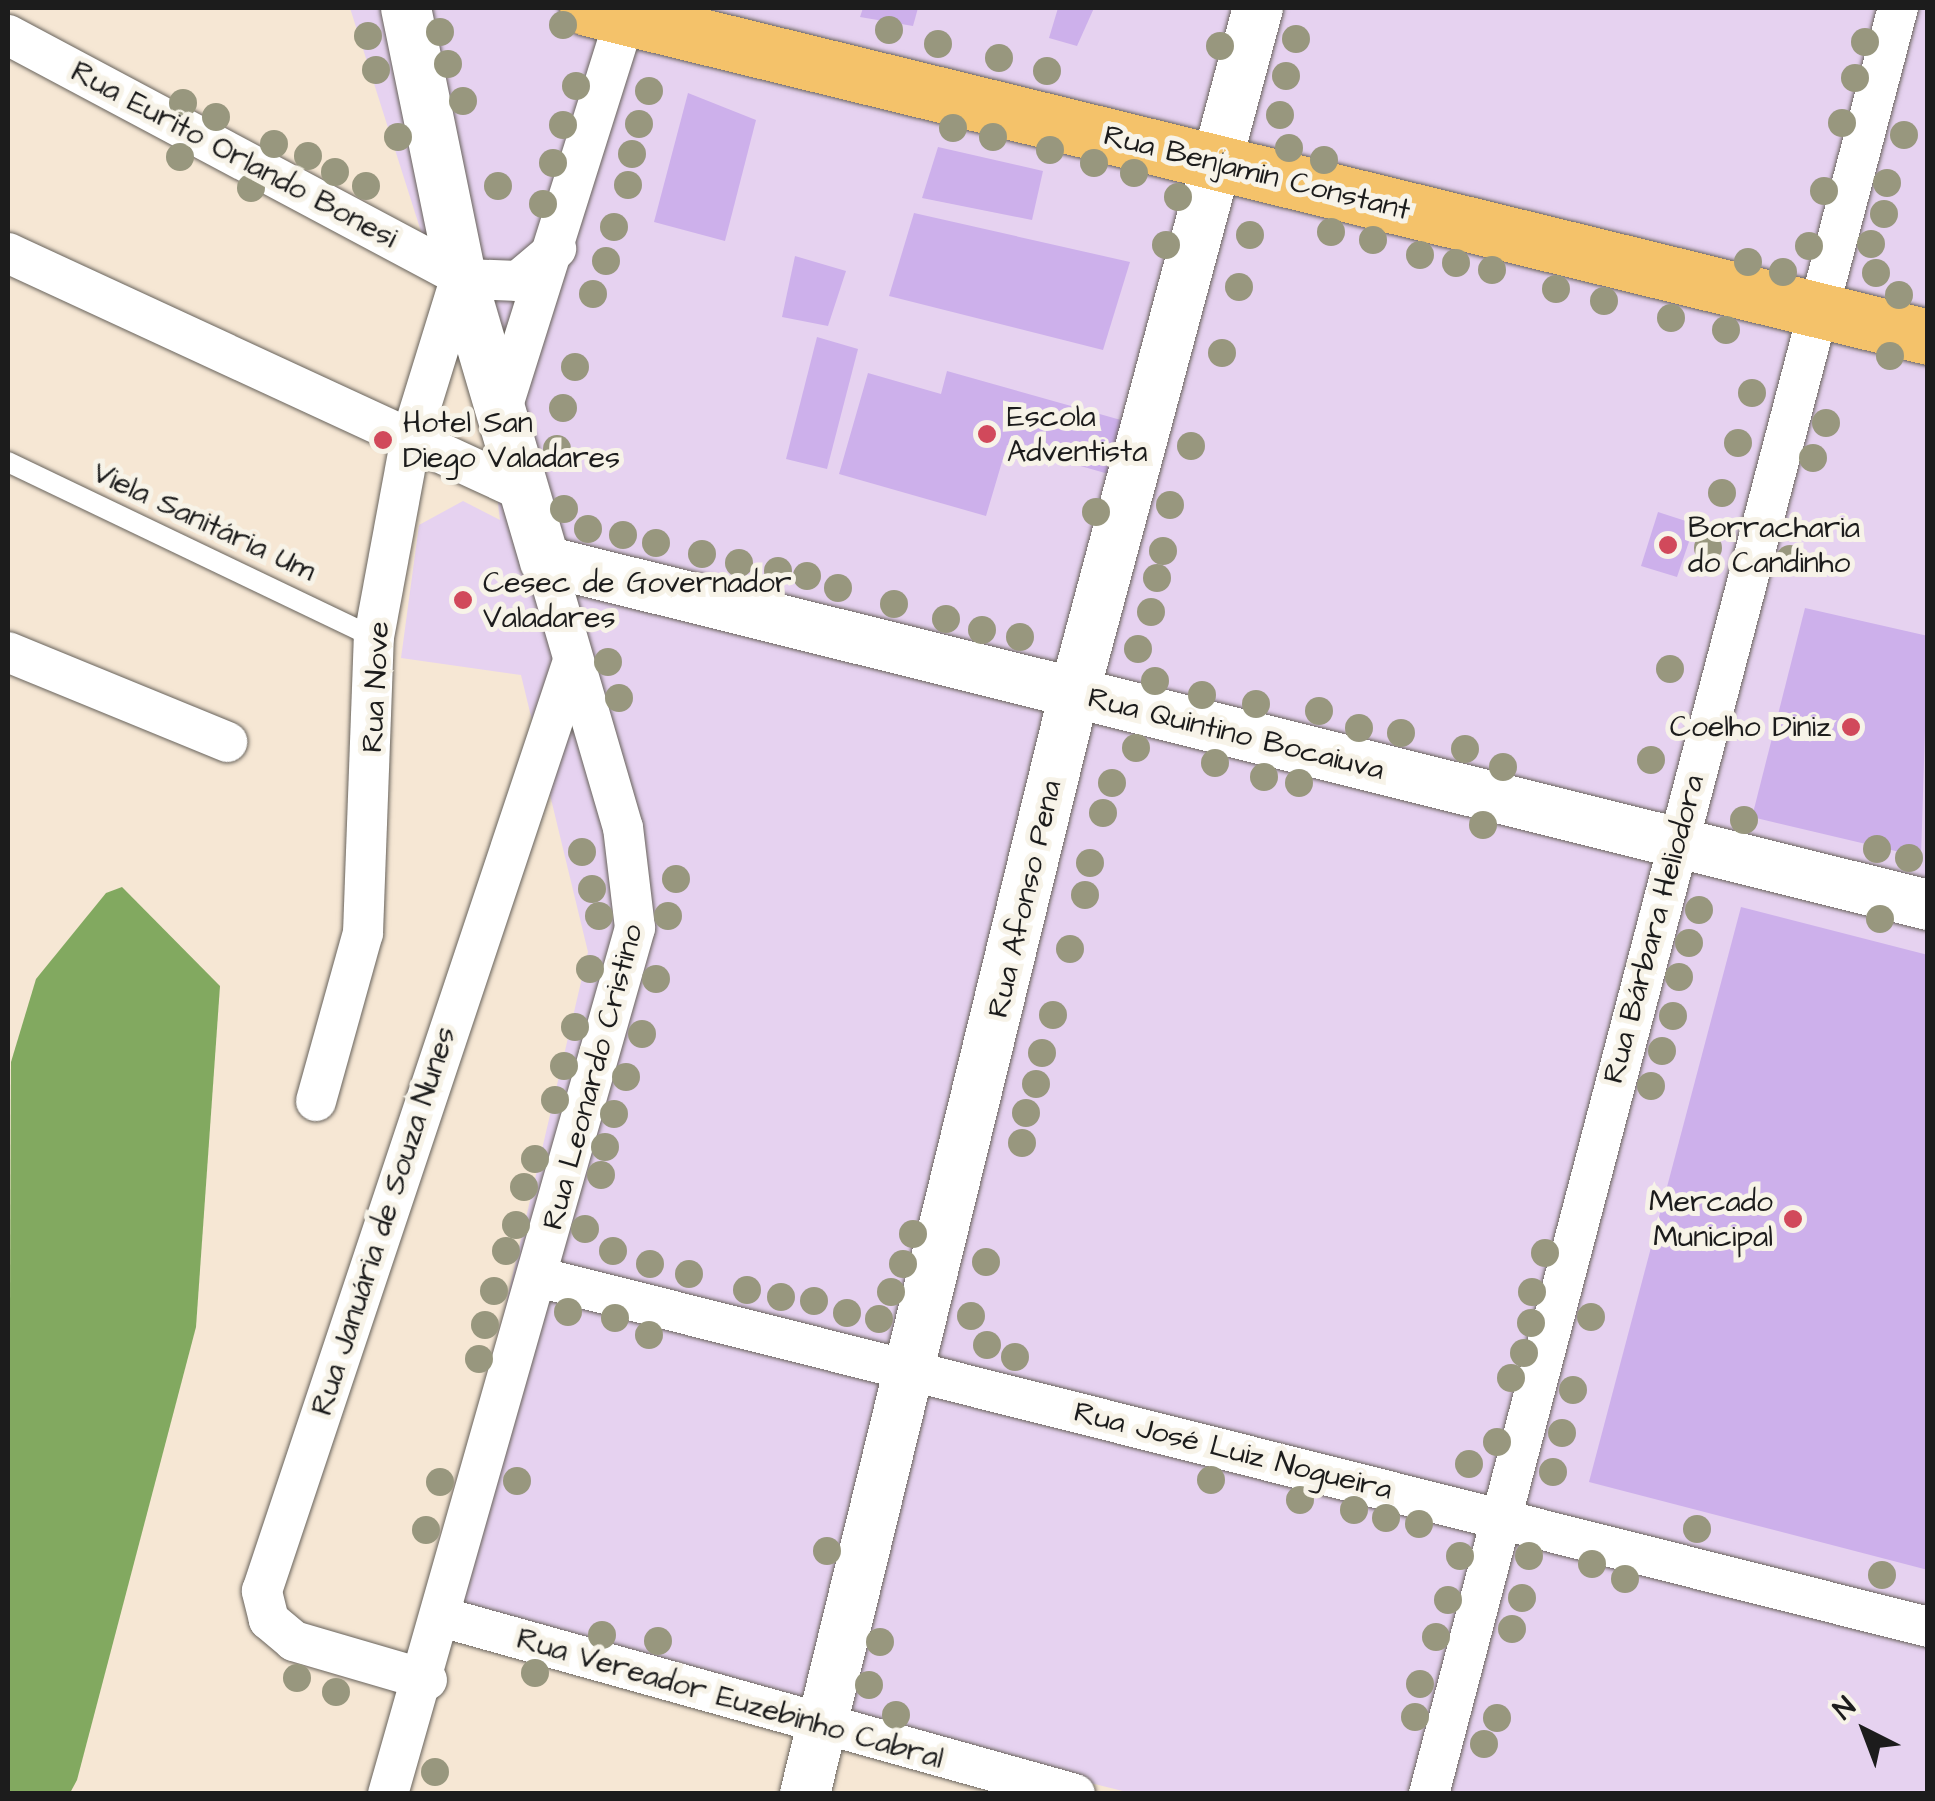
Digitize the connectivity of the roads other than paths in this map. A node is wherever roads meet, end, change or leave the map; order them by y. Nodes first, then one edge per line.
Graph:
1 (406, 8) edge
2 (1258, 8) edge
3 (1898, 8) edge
4 (614, 11) edge
5 (8, 34) edge
6 (1218, 165) junction
7 (556, 249) junction
8 (8, 252) edge
9 (461, 276) junction
10 (1821, 308) junction
11 (1928, 336) edge
12 (504, 402) junction
13 (411, 438) junction
14 (8, 462) edge
15 (525, 492) junction
16 (545, 561) junction
17 (374, 636) junction
18 (8, 652) edge
19 (573, 662) junction
20 (1074, 694) junction
21 (228, 742) dead end
22 (1675, 842) junction
23 (1928, 905) edge
24 (316, 1101) dead end
25 (538, 1277) junction
26 (912, 1370) junction
27 (1503, 1518) junction
28 (444, 1618) junction
29 (1928, 1627) edge
30 (427, 1680) junction
31 (821, 1728) junction
32 (388, 1794) edge
33 (805, 1794) edge
34 (1075, 1794) edge
35 (1428, 1794) edge

1 - 9 street, Rua Leonardo Cristino
2 - 6 street, Rua Afonso Pena
3 - 10 street, Rua Bárbara Heliodora
4 - 6 main road, Rua Benjamin Constant
4 - 7 street
5 - 9 street, Rua Eurito Orlando Bonesi
6 - 10 main road, Rua Benjamin Constant
6 - 20 street, Rua Afonso Pena
7 - 9 street
7 - 12 street
8 - 13 street
9 - 12 street, Rua Leonardo Cristino
9 - 13 street, Rua Nove
10 - 11 main road, Rua Benjamin Constant
10 - 22 street, Rua Bárbara Heliodora
12 - 15 street, Rua Leonardo Cristino
13 - 15 street
13 - 17 street, Rua Nove
14 - 17 lane, Viela Sanitária Um
15 - 16 street, Rua Leonardo Cristino
16 - 19 street, Rua Leonardo Cristino
16 - 20 street, Rua Quintino Bocaiuva
17 - 24 street, Rua Nove
18 - 21 street
19 - 25 street, Rua Leonardo Cristino
19 - 30 street, Rua Januária de Souza Nunes
20 - 22 street, Rua Quintino Bocaiuva
20 - 26 street, Rua Afonso Pena
22 - 23 street, Rua Quintino Bocaiuva
22 - 27 street, Rua Bárbara Heliodora
25 - 26 street, Rua José Luiz Nogueira
25 - 28 street, Rua Leonardo Cristino
26 - 27 street, Rua José Luiz Nogueira
26 - 31 street, Rua Afonso Pena
27 - 29 street, Rua José Luiz Nogueira
27 - 35 street, Rua Bárbara Heliodora
28 - 30 street, Rua Leonardo Cristino
28 - 31 street, Rua Vereador Euzebinho Cabral
30 - 32 street, Rua Leonardo Cristino
31 - 33 street, Rua Afonso Pena
31 - 34 street, Rua Vereador Euzebinho Cabral

